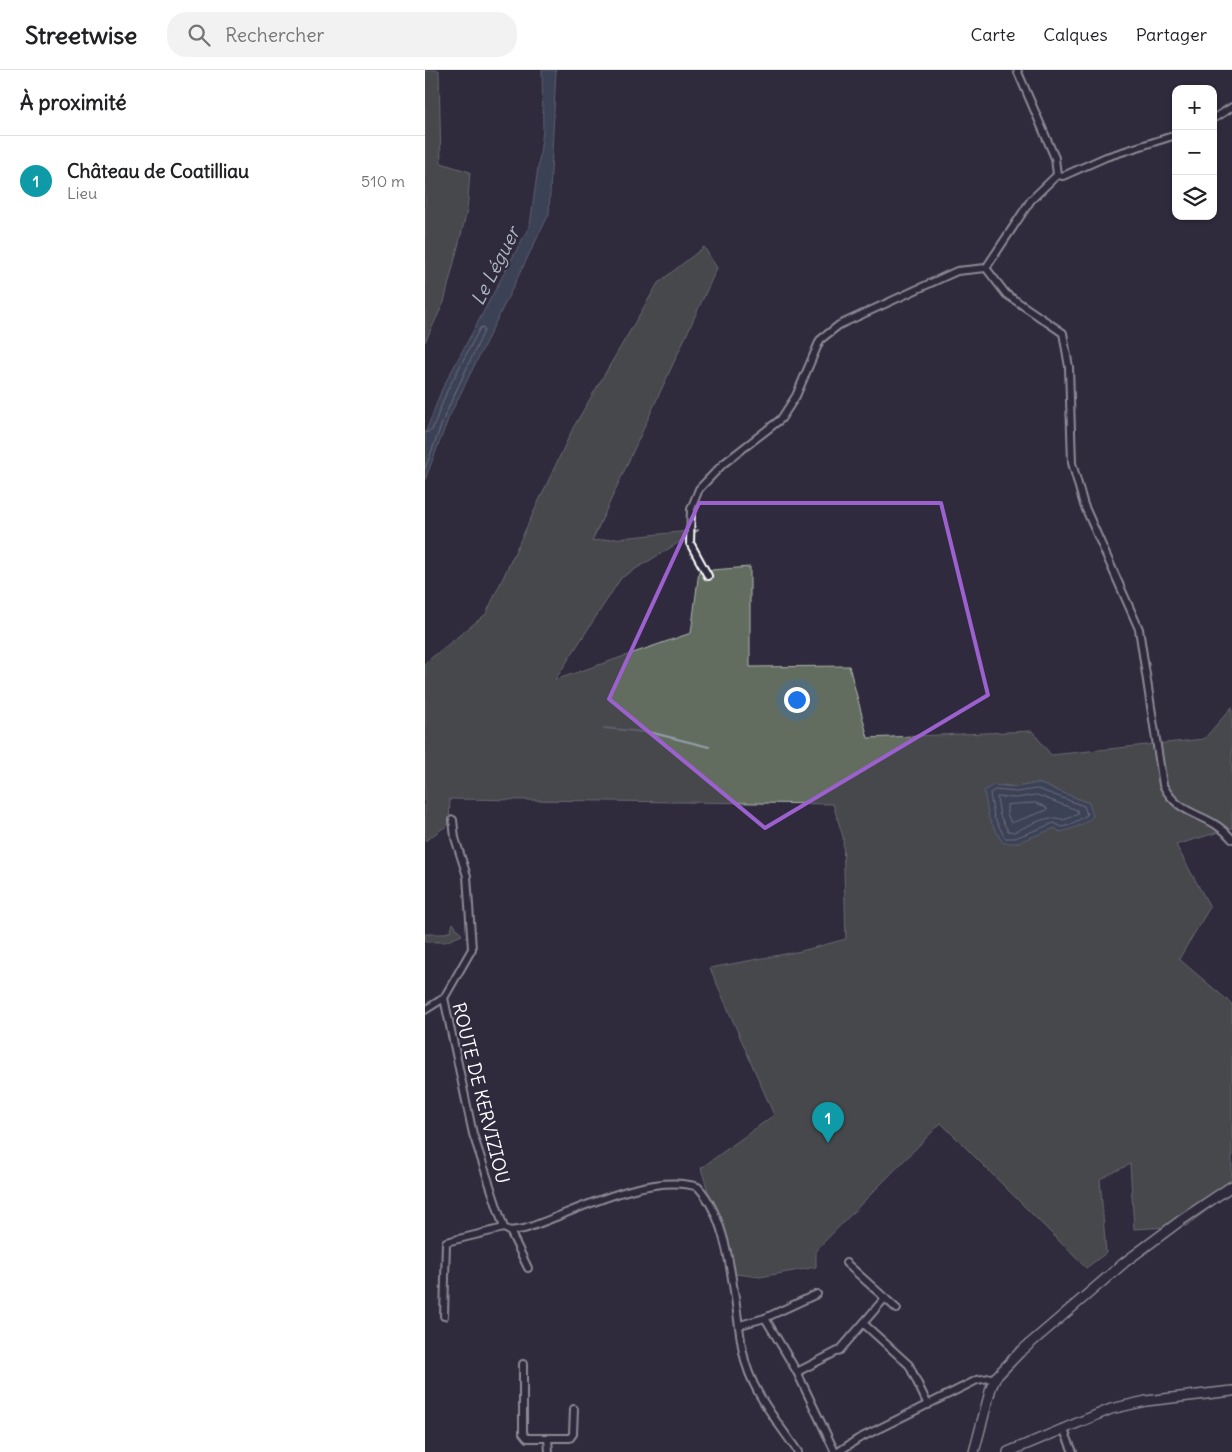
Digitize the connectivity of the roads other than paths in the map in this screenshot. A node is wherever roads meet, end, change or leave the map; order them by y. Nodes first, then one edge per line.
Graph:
1 (1017, 70) edge
2 (1232, 107) edge
3 (1217, 116) edge
4 (1172, 136) edge
5 (1057, 175) junction
6 (986, 268) junction
7 (708, 576) dead end
8 (453, 820) dead end
9 (1232, 839) edge
10 (444, 998) junction
11 (425, 1010) edge
12 (1232, 1186) edge
13 (507, 1229) junction
14 (846, 1263) dead end
15 (528, 1268) dead end
16 (817, 1294) dead end
17 (885, 1298) junction
18 (897, 1309) dead end
19 (444, 1316) dead end
20 (765, 1318) junction
21 (864, 1324) junction
22 (740, 1325) junction
23 (523, 1364) dead end
24 (797, 1372) junction
25 (996, 1377) junction
26 (1232, 1392) edge
27 (928, 1405) junction
28 (574, 1409) dead end
29 (1063, 1428) junction
30 (548, 1438) junction
31 (549, 1452) edge
32 (798, 1452) edge
33 (836, 1452) edge
34 (974, 1452) edge
35 (1008, 1452) edge
36 (1073, 1452) edge

1 - 5 street
2 - 3 street
4 - 5 street
5 - 6 street
6 - 7 street
6 - 9 street
8 - 10 street
10 - 11 street, ROUTE DE KERVIZIOU
10 - 13 street, ROUTE DE KERVIZIOU
12 - 25 main road
13 - 15 street, ROUTE DE KERVIZIOU
13 - 19 street
13 - 22 street
14 - 17 street
16 - 20 street
17 - 18 street
17 - 21 street
20 - 22 street
20 - 24 street
21 - 24 street
21 - 27 street
22 - 32 street
23 - 30 street
24 - 33 street
25 - 27 street
25 - 34 main road
26 - 29 main road
27 - 33 street
28 - 30 street
29 - 35 main road
29 - 36 street
30 - 31 street

